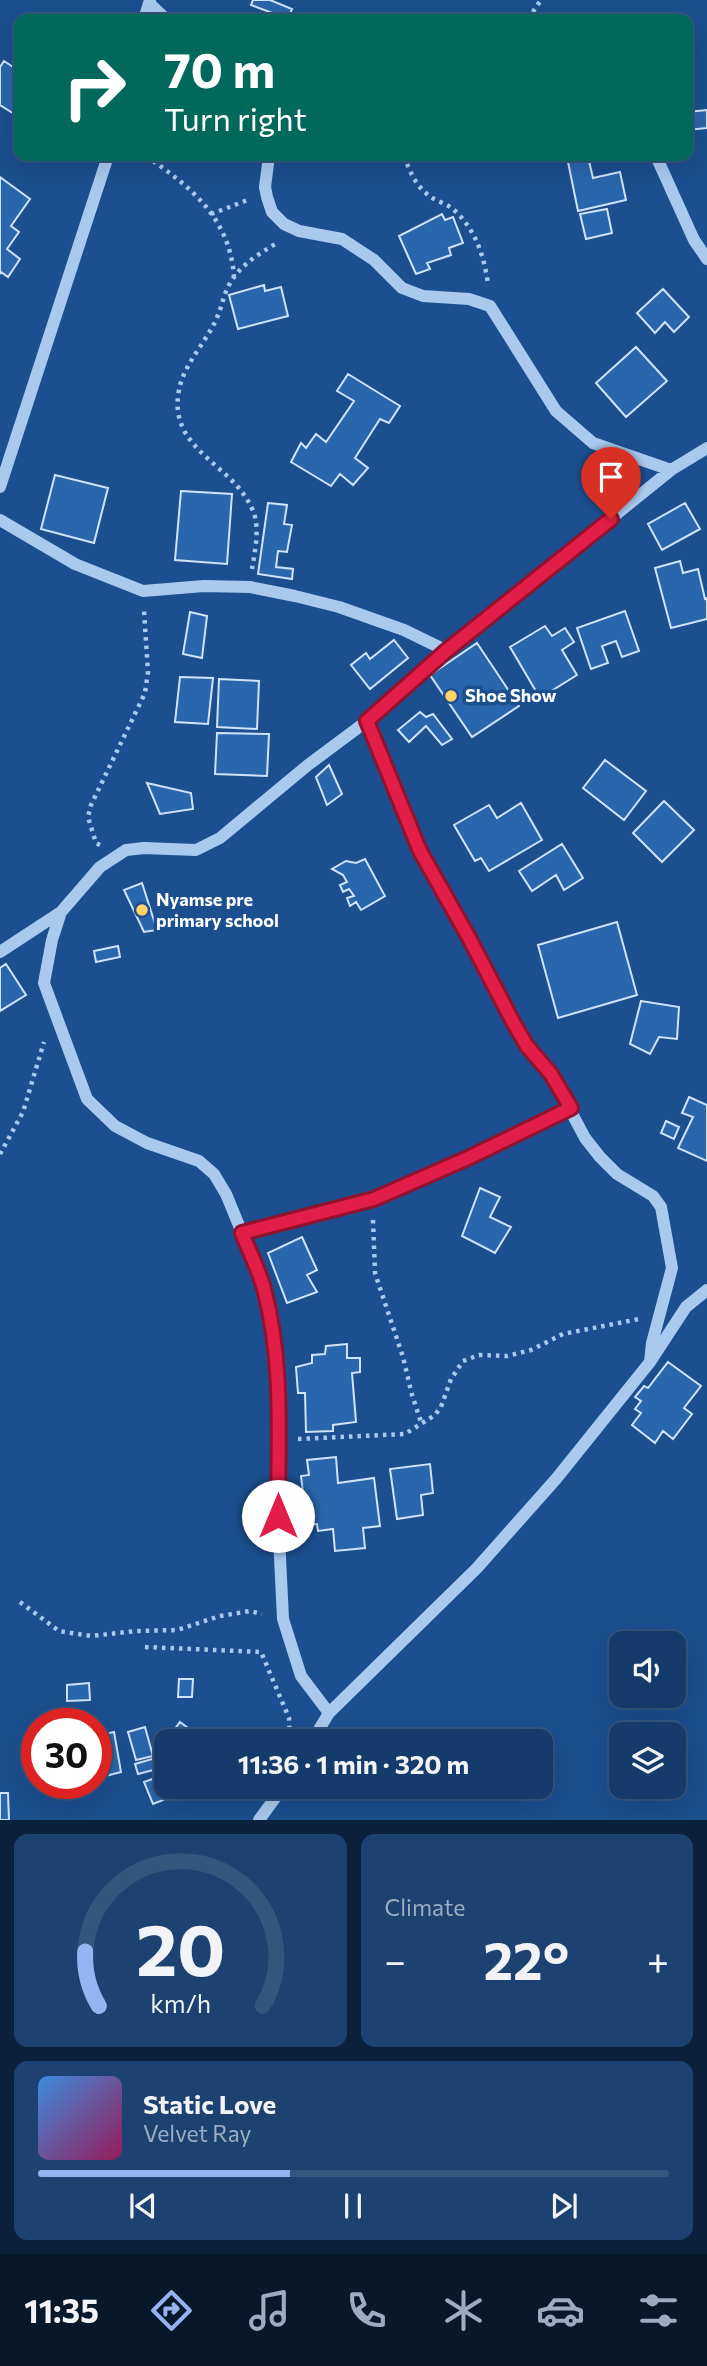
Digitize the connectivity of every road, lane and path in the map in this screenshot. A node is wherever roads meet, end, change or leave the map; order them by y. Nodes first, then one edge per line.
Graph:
1 (106, 161) edge
2 (153, 161) edge
3 (268, 161) edge
4 (406, 161) edge
5 (658, 161) edge
6 (265, 187) junction
7 (211, 214) junction
8 (299, 231) junction
9 (707, 259) edge
10 (234, 278) junction
11 (491, 306) junction
12 (707, 448) edge
13 (671, 470) junction
14 (0, 487) edge
15 (0, 520) edge
16 (250, 587) junction
17 (143, 591) junction
18 (446, 651) junction
19 (367, 721) junction
20 (114, 856) junction
21 (61, 912) junction
22 (0, 952) edge
23 (52, 1011) junction
24 (571, 1108) junction
25 (0, 1154) edge
26 (374, 1199) junction
27 (242, 1233) junction
28 (707, 1290) edge
29 (660, 1313) junction
30 (650, 1362) junction
31 (422, 1425) junction
32 (279, 1441) junction
33 (20, 1602) dead end
34 (283, 1619) junction
35 (145, 1647) dead end
36 (329, 1713) junction
37 (289, 1729) edge
38 (319, 1729) edge
39 (274, 1799) edge
40 (259, 1820) edge

1 - 14 street
2 - 7 path
3 - 6 street
4 - 11 path
5 - 9 street
6 - 7 path
6 - 8 street
7 - 10 path
8 - 10 path
8 - 11 street
10 - 16 path
11 - 13 street
12 - 13 street
13 - 18 street
15 - 17 street
16 - 17 street
16 - 18 street
17 - 20 path
18 - 19 street
19 - 20 street
19 - 24 street
20 - 21 street
21 - 22 street
21 - 23 street
23 - 25 path
23 - 27 street
24 - 26 street
24 - 29 street
26 - 27 street
26 - 31 path
27 - 32 street
28 - 30 street
29 - 30 street
29 - 31 path
30 - 36 street
31 - 32 path
32 - 34 street
33 - 34 path
34 - 36 street
35 - 37 path
36 - 38 street
39 - 40 street

